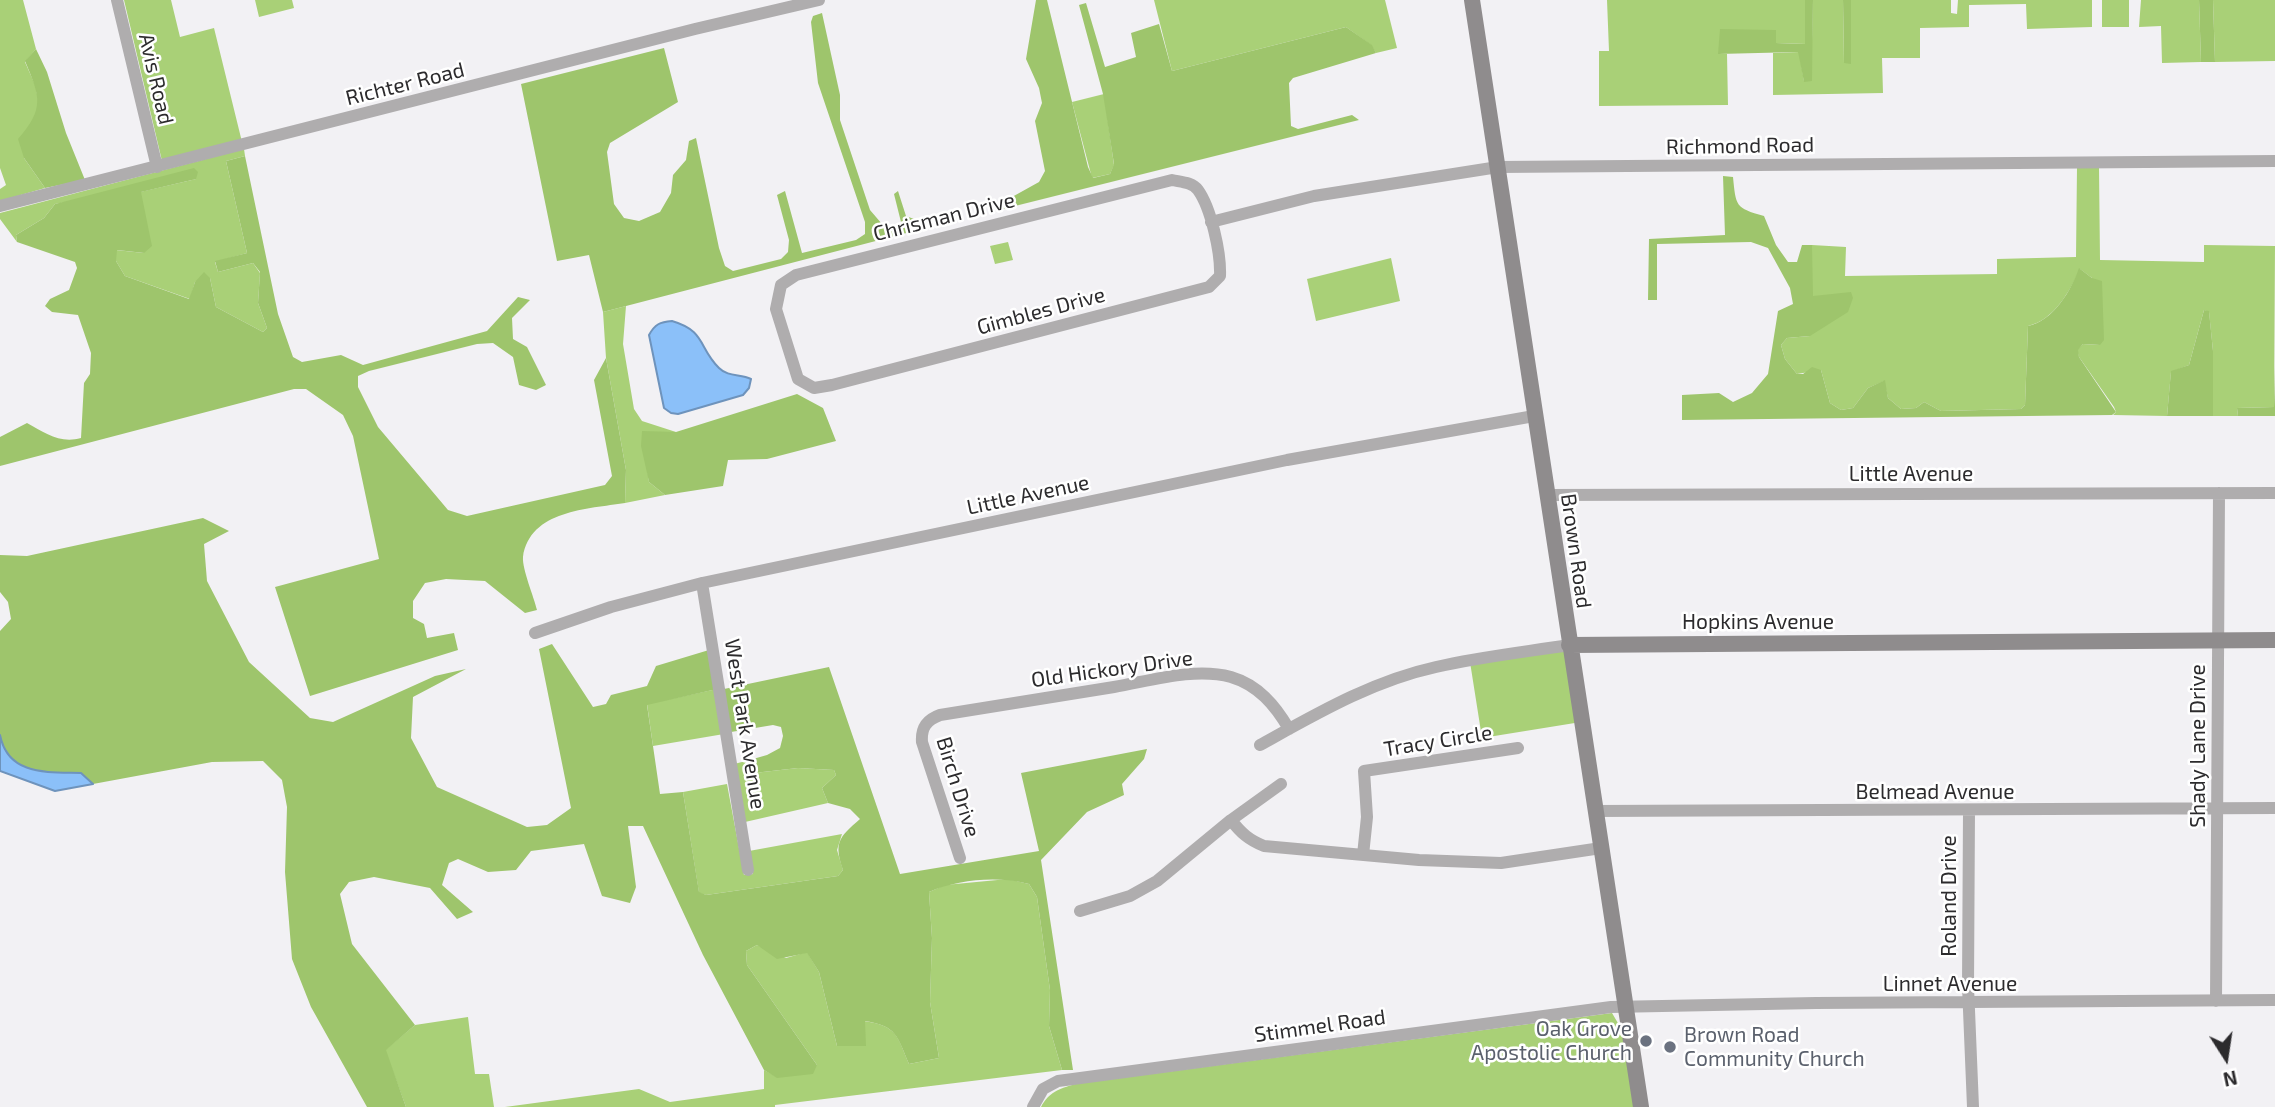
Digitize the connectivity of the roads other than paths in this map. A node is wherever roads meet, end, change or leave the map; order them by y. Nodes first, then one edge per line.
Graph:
1 (117, 0) edge
2 (819, 0) edge
3 (1472, 0) edge
4 (2275, 161) edge
5 (157, 167) junction
6 (1498, 167) junction
7 (0, 206) edge
8 (1211, 222) junction
9 (814, 388) joint
10 (1534, 416) junction
11 (2219, 493) junction
12 (2275, 493) edge
13 (1547, 495) junction
14 (702, 583) junction
15 (535, 633) dead end
16 (2218, 640) junction
17 (2275, 640) edge
18 (1569, 645) junction
19 (924, 726) joint
20 (1289, 729) junction
21 (1260, 745) dead end
22 (1518, 748) dead end
23 (1281, 785) dead end
24 (2217, 808) junction
25 (2275, 808) edge
26 (1595, 811) junction
27 (1969, 811) junction
28 (1231, 820) junction
29 (1601, 848) junction
30 (1363, 855) junction
31 (960, 858) dead end
32 (748, 870) dead end
33 (1080, 911) dead end
34 (2275, 1000) edge
35 (2216, 1001) junction
36 (1968, 1003) junction
37 (1625, 1006) junction
38 (1033, 1107) edge
39 (1640, 1107) edge
40 (1973, 1107) edge

1 - 5 street, Avis Road
2 - 5 street, Richter Road
3 - 6 main road, Brown Road
4 - 6 street, Richmond Road
5 - 7 street, Richter Road
6 - 8 street, Richmond Road
6 - 10 main road, Brown Road
8 - 9 street, Gimbles Drive
8 - 9 street, Chrisman Drive
10 - 13 main road, Brown Road
10 - 14 street, Little Avenue
11 - 12 street, Little Avenue
11 - 13 street, Little Avenue
11 - 16 street, Shady Lane Drive
13 - 18 main road, Brown Road
14 - 15 street, Little Avenue
14 - 32 street, West Park Avenue
16 - 17 main road, Hopkins Avenue
16 - 18 main road, Hopkins Avenue
16 - 24 street, Shady Lane Drive
18 - 20 street, Hopkins Avenue
18 - 26 main road, Brown Road
19 - 20 street, Old Hickory Drive
19 - 31 street, Birch Drive
20 - 21 street, Hopkins Avenue
22 - 30 street, Tracy Circle
23 - 28 street
24 - 25 street, Belmead Avenue
24 - 27 street, Belmead Avenue
24 - 35 street, Shady Lane Drive
26 - 27 street, Belmead Avenue
26 - 29 main road, Brown Road
27 - 36 street, Roland Drive
28 - 30 street
28 - 33 street
29 - 30 street
29 - 37 main road, Brown Road
34 - 35 street, Linnet Avenue
35 - 36 street, Linnet Avenue
36 - 37 street, Linnet Avenue
36 - 40 street, Roland Drive
37 - 38 street, Stimmel Road
37 - 39 main road, Brown Road

